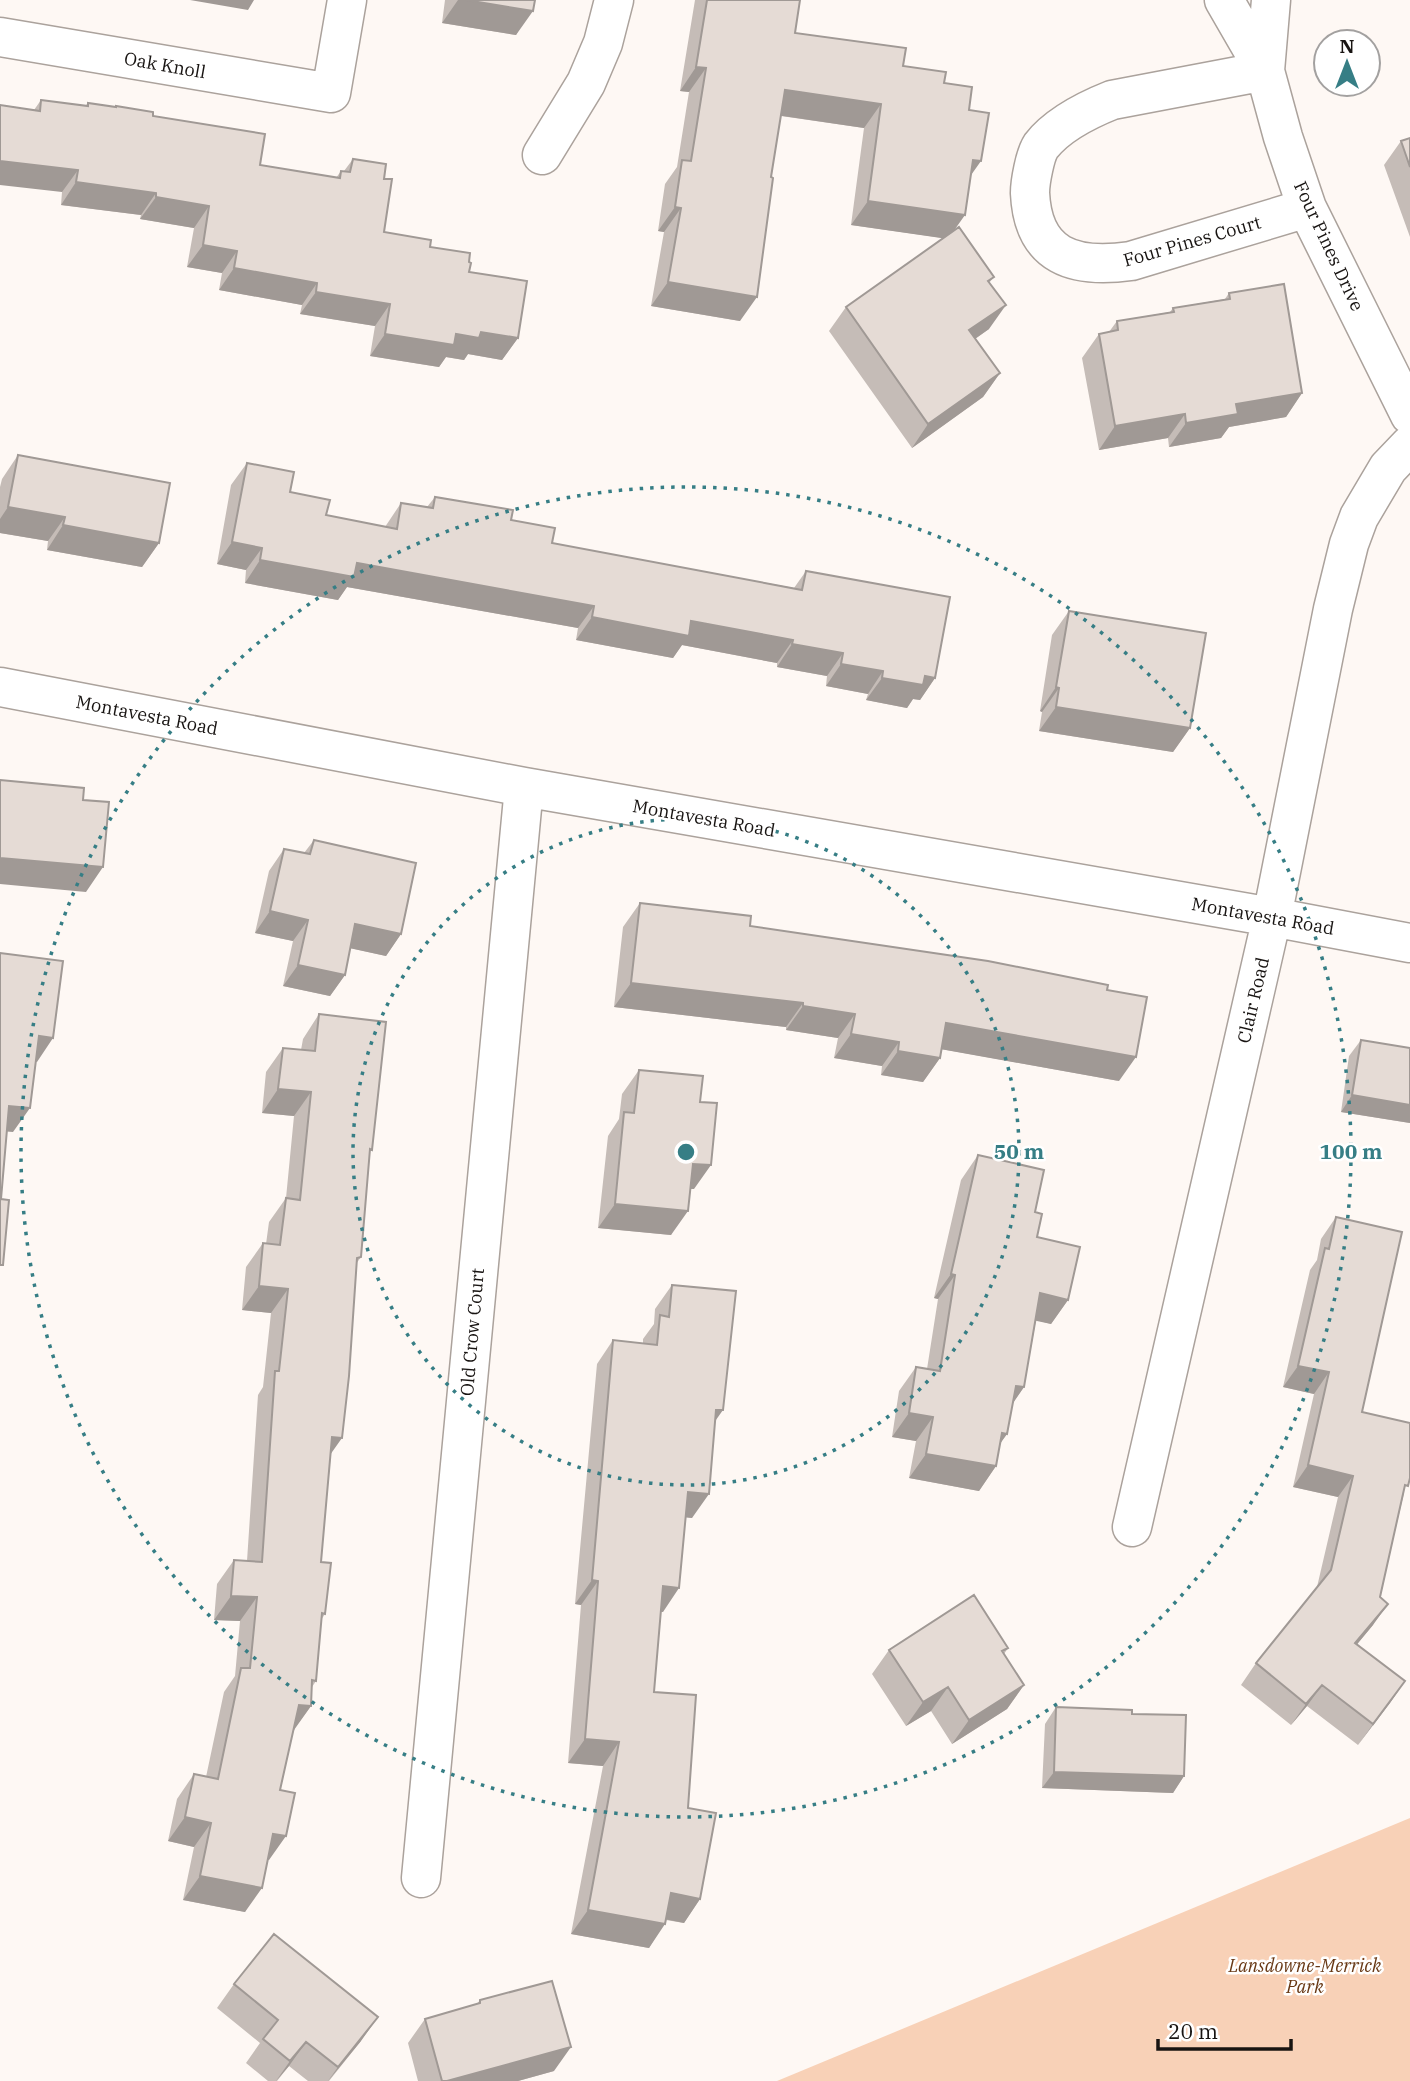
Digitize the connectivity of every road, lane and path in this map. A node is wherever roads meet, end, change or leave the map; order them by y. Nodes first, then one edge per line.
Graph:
1 (347, 0) edge
2 (614, 0) edge
3 (1224, 0) edge
4 (1272, 0) edge
5 (0, 37) edge
6 (1265, 71) junction
7 (542, 155) dead end
8 (1307, 208) junction
9 (1410, 415) edge
10 (1410, 445) edge
11 (0, 687) edge
12 (524, 787) junction
13 (1272, 917) junction
14 (1410, 943) edge
15 (1132, 1527) dead end
16 (421, 1878) dead end

1 - 5 street, Oak Knoll
2 - 7 street
3 - 6 street, Four Pines Drive
4 - 6 street, Four Pines Drive
6 - 8 street, Four Pines Drive
6 - 8 street, Four Pines Court
8 - 9 street, Four Pines Drive
10 - 13 street, Clair Road
11 - 12 street, Montavesta Road
12 - 13 street, Montavesta Road
12 - 16 street, Old Crow Court
13 - 14 street, Montavesta Road
13 - 15 street, Clair Road

